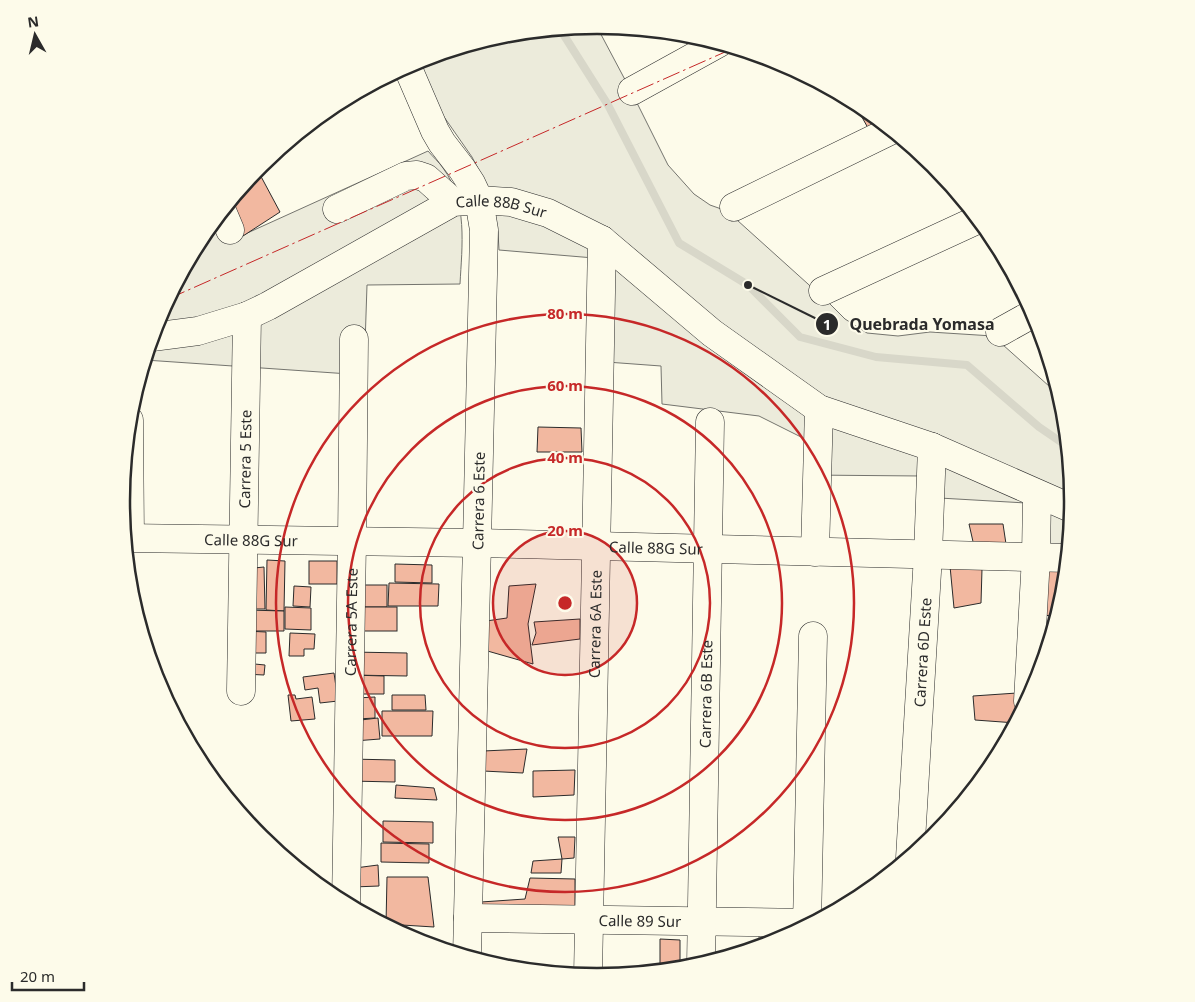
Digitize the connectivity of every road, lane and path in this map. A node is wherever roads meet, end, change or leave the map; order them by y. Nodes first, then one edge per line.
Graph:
1 (710, 48) edge
2 (410, 73) edge
3 (632, 91) dead end
4 (886, 133) edge
5 (466, 201) junction
6 (734, 207) dead end
7 (336, 209) dead end
8 (972, 222) edge
9 (602, 240) junction
10 (823, 291) dead end
11 (247, 316) junction
12 (1027, 317) edge
13 (1000, 332) dead end
14 (161, 336) edge
15 (354, 339) dead end
16 (819, 409) junction
17 (710, 422) dead end
18 (932, 447) junction
19 (1037, 494) junction
20 (1065, 506) edge
21 (132, 538) edge
22 (244, 539) junction
23 (352, 541) junction
24 (477, 543) junction
25 (597, 546) junction
26 (709, 549) junction
27 (815, 552) junction
28 (928, 555) junction
29 (1036, 557) junction
30 (1061, 558) edge
31 (813, 636) dead end
32 (1029, 679) edge
33 (241, 691) dead end
34 (911, 848) edge
35 (346, 895) edge
36 (809, 917) edge
37 (468, 918) junction
38 (589, 920) junction
39 (702, 922) junction
40 (796, 924) edge
41 (467, 949) edge
42 (701, 956) edge
43 (588, 968) edge

1 - 3 street
2 - 5 street, Carrera 6 Este
4 - 6 street
5 - 7 street
5 - 9 street, Calle 88B Sur
5 - 11 street, Calle 88B Sur
5 - 24 street, Carrera 6 Este
8 - 10 street
9 - 16 street, Calle 88B Sur
9 - 25 street, Carrera 6A Este
11 - 14 street, Calle 88B Sur
11 - 22 street, Carrera 5 Este
12 - 13 street
15 - 23 street, Carrera 5A Este
16 - 18 street, Calle 88B Sur
16 - 27 street
17 - 26 street, Carrera 6B Este
18 - 19 street, Calle 88B Sur
18 - 28 street, Carrera 6D Este
19 - 20 street, Calle 88B Sur
19 - 29 street
21 - 22 street, Calle 88G Sur
22 - 23 street, Calle 88G Sur
22 - 33 street, Carrera 5 Este
23 - 24 street, Calle 88G Sur
23 - 35 street, Carrera 5A Este
24 - 25 street, Calle 88G Sur
24 - 37 street, Carrera 6 Este
25 - 26 street, Calle 88G Sur
25 - 38 street, Carrera 6A Este
26 - 27 street, Calle 88G Sur
26 - 39 street, Carrera 6B Este
27 - 28 street, Calle 88G Sur
28 - 29 street, Calle 88G Sur
28 - 34 street, Carrera 6D Este
29 - 30 street, Calle 88G Sur
29 - 32 street
31 - 36 street
37 - 38 street, Calle 89 Sur
37 - 41 street, Carrera 6 Este
38 - 39 street, Calle 89 Sur
38 - 43 street, Carrera 6A Este
39 - 40 street, Calle 89 Sur
39 - 42 street, Carrera 6B Este

